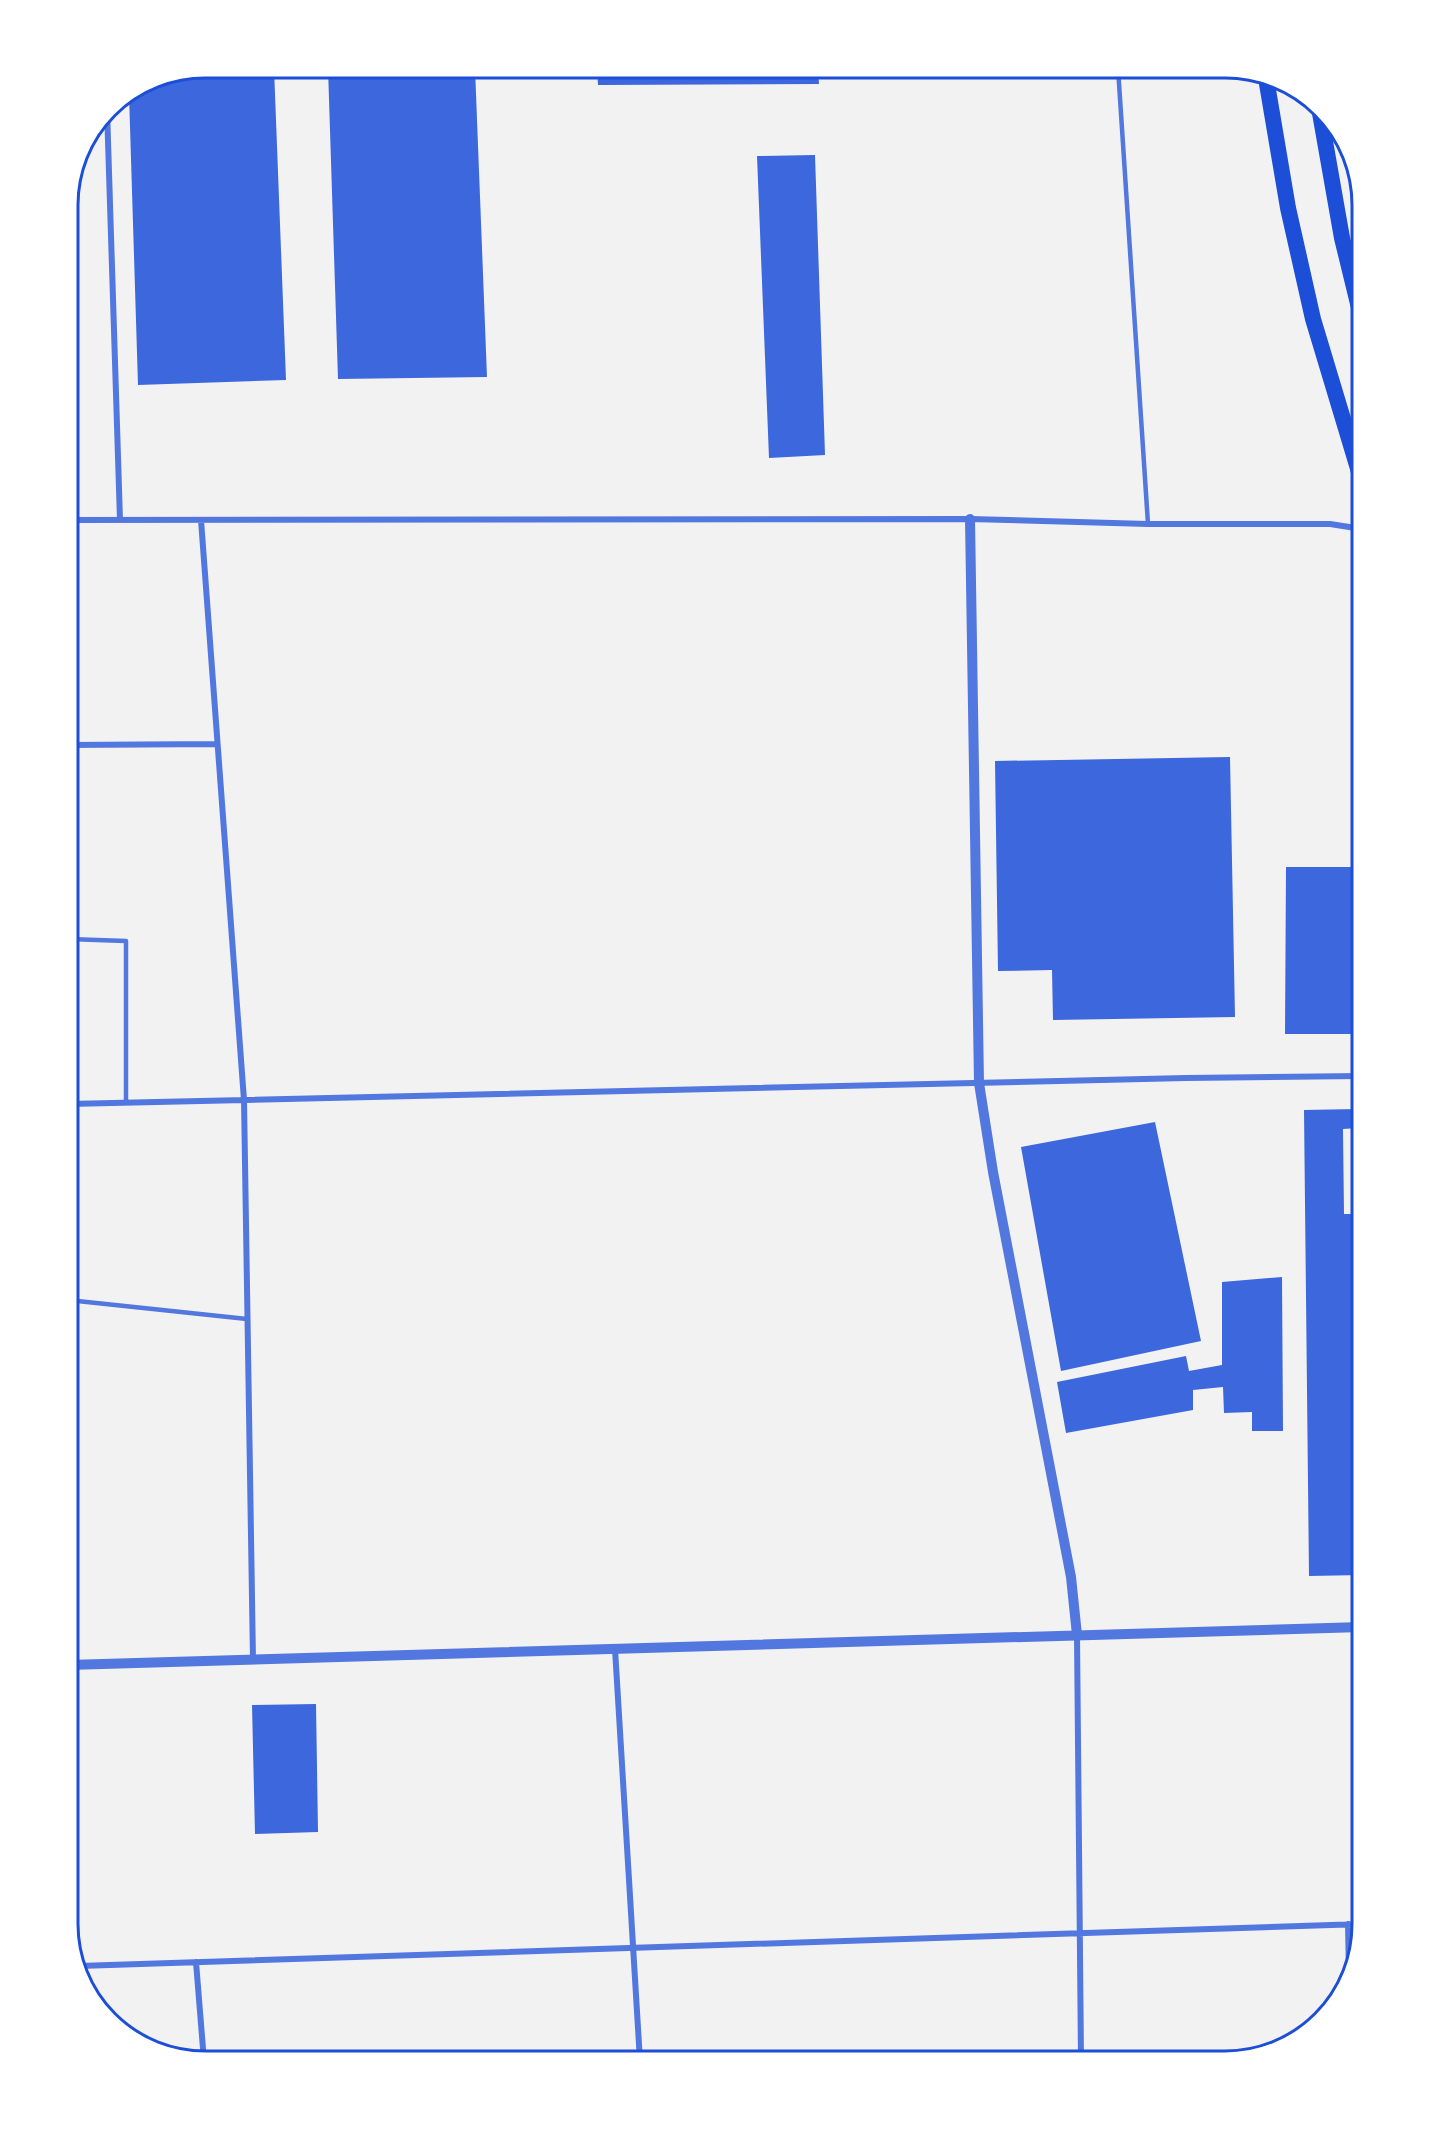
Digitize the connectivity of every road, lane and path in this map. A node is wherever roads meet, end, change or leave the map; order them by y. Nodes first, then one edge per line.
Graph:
1 (1119, 78) edge
2 (1267, 86) edge
3 (1322, 123) edge
4 (107, 124) edge
5 (1352, 279) edge
6 (1352, 449) edge
7 (970, 519) junction
8 (78, 520) edge
9 (120, 520) junction
10 (201, 520) junction
11 (1148, 524) junction
12 (1352, 528) edge
13 (217, 744) junction
14 (78, 746) edge
15 (78, 939) edge
16 (1352, 1076) edge
17 (980, 1083) junction
18 (244, 1100) junction
19 (126, 1102) junction
20 (78, 1104) edge
21 (78, 1301) edge
22 (248, 1319) junction
23 (1352, 1627) edge
24 (1077, 1635) junction
25 (615, 1649) junction
26 (253, 1660) junction
27 (78, 1665) edge
28 (1348, 1924) junction
29 (1352, 1924) edge
30 (1079, 1933) junction
31 (633, 1948) junction
32 (1349, 1954) edge
33 (196, 1962) junction
34 (86, 1966) edge
35 (203, 2051) edge
36 (639, 2051) edge
37 (1081, 2051) edge

1 - 11 lane
2 - 6 highway
3 - 5 highway
4 - 9 street
7 - 10 street
7 - 11 street
7 - 17 street
8 - 9 street
9 - 10 street
10 - 13 street
11 - 12 street
13 - 14 street
13 - 18 street
15 - 19 lane
16 - 17 street
17 - 18 street
17 - 24 street
18 - 19 street
18 - 22 street
19 - 20 street
21 - 22 lane
22 - 26 street
23 - 24 street
24 - 25 street
24 - 30 street
25 - 26 street
25 - 31 street
26 - 27 street
28 - 29 street
28 - 30 street
28 - 32 street
30 - 31 street
30 - 37 street
31 - 33 street
31 - 36 street
33 - 34 street
33 - 35 street

